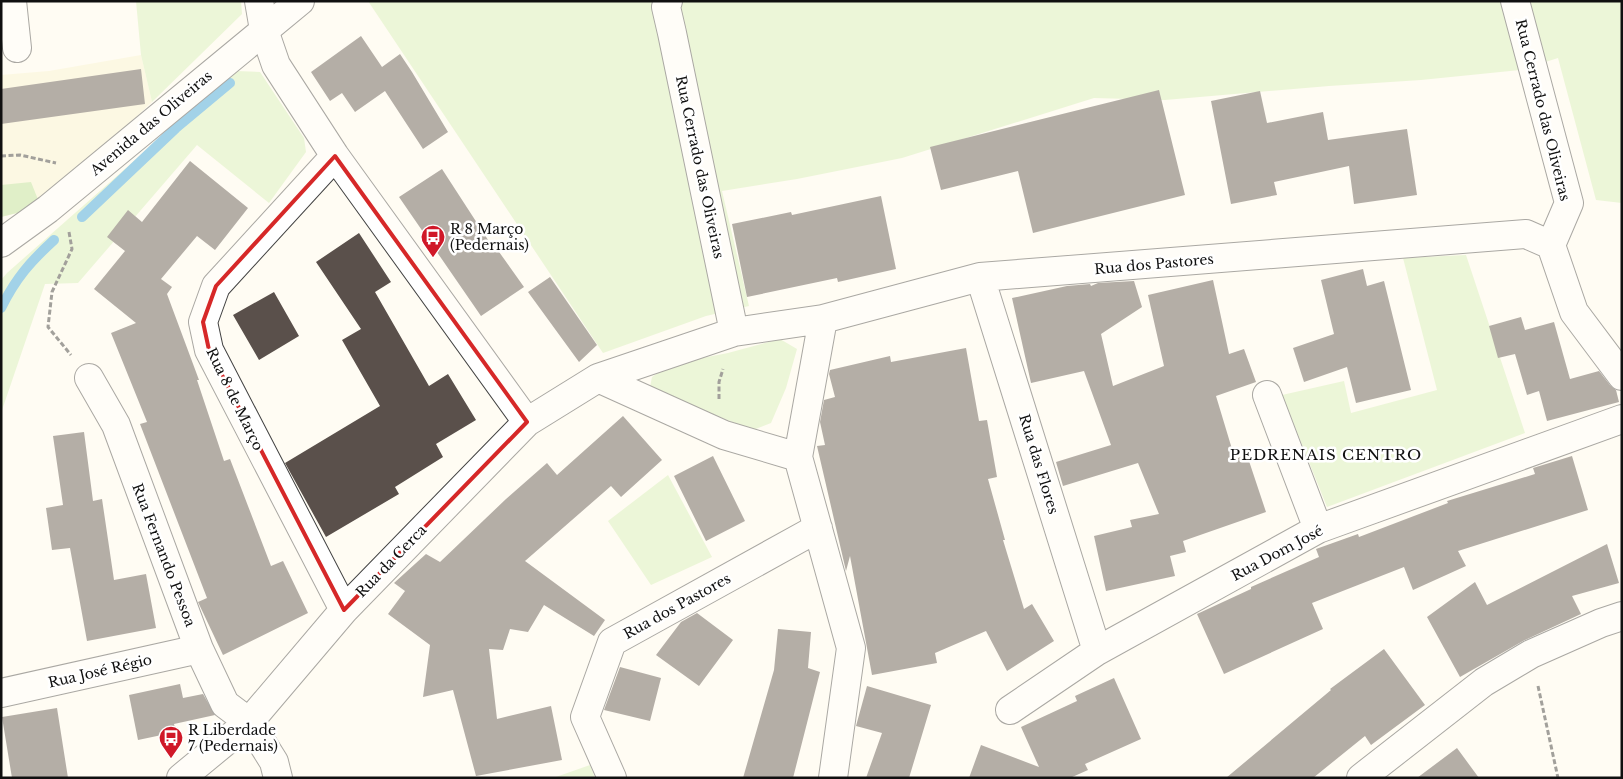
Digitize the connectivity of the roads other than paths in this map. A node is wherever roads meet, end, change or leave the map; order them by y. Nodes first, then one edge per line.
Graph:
1 (12, 1) edge
2 (259, 1) edge
3 (300, 1) edge
4 (668, 1) edge
5 (1515, 1) edge
6 (264, 30) junction
7 (18, 48) dead end
8 (335, 156) junction
9 (1, 244) edge
10 (1551, 245) junction
11 (980, 277) junction
12 (824, 320) junction
13 (734, 332) junction
14 (1622, 376) edge
15 (89, 378) road end
16 (598, 378) junction
17 (1267, 395) dead end
18 (1622, 419) edge
19 (528, 422) junction
20 (798, 457) junction
21 (818, 528) junction
22 (1318, 529) junction
23 (344, 610) junction
24 (1622, 616) edge
25 (199, 649) junction
26 (1097, 651) junction
27 (1, 693) edge
28 (1010, 710) dead end
29 (249, 722) junction
30 (181, 778) edge
31 (278, 778) edge
32 (612, 778) edge
33 (833, 778) edge
34 (1361, 778) edge

1 - 7 street
2 - 6 street
3 - 6 street, Avenida das Oliveiras
4 - 13 street, Rua Cerrado das Oliveiras
5 - 10 street, Rua Cerrado das Oliveiras
6 - 8 street
6 - 9 street, Avenida das Oliveiras
8 - 19 street
8 - 23 street, Rua 8 de Março
10 - 11 street, Rua dos Pastores
10 - 14 street
11 - 12 street, Rua dos Pastores
11 - 26 street, Rua das Flores
12 - 13 street, Rua da Cerca
12 - 20 street
13 - 16 street, Rua da Cerca
15 - 25 street, Rua Fernando Pessoa
16 - 19 street, Rua da Cerca
16 - 20 street
17 - 22 street
18 - 22 street, Rua Dom José
19 - 23 street, Rua da Cerca
20 - 21 street
21 - 32 street, Rua dos Pastores
21 - 33 street
22 - 26 street, Rua Dom José
23 - 29 street, Rua da Cerca
24 - 34 street
25 - 27 street, Rua José Régio
25 - 29 street, Rua Fernando Pessoa
26 - 28 street, Rua Dom José
29 - 30 street, Rua da Cerca
29 - 31 street

